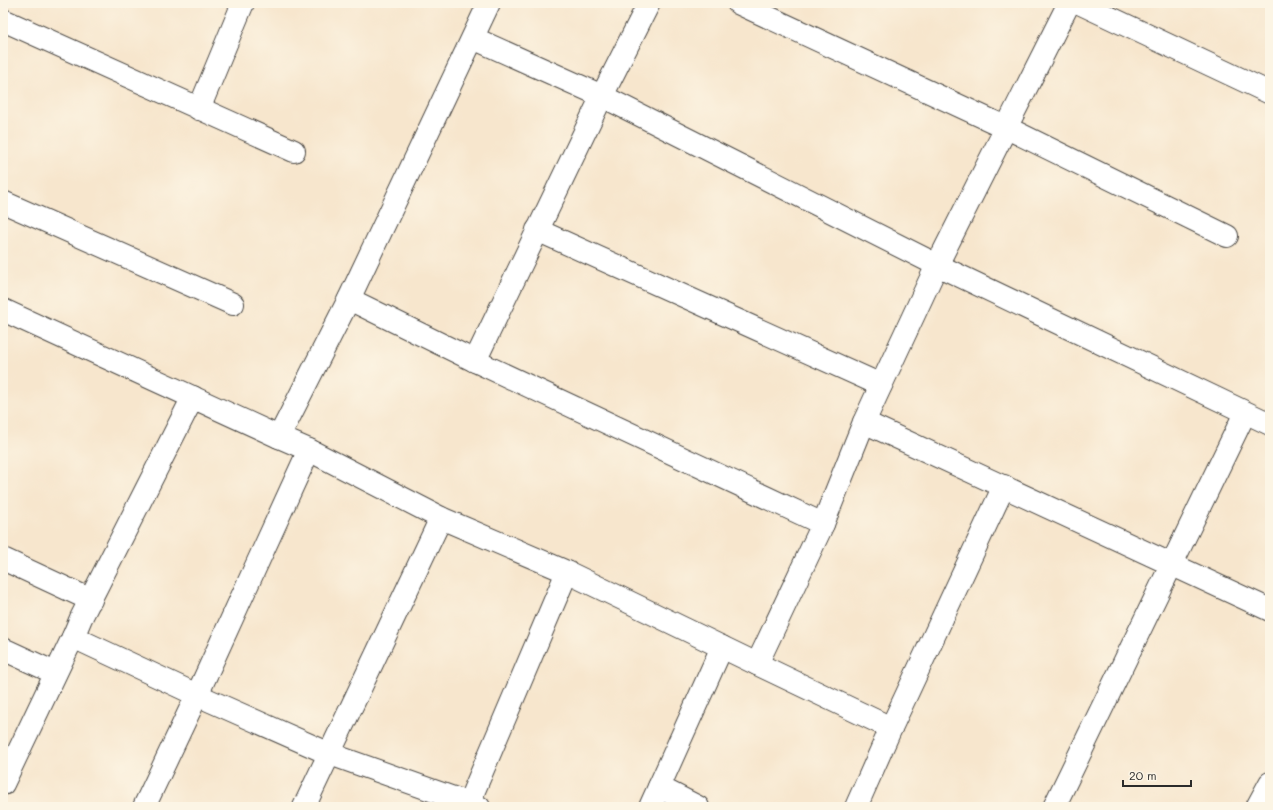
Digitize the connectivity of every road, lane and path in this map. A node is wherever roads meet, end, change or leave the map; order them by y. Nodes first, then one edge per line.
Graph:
1 (243, 3) edge
2 (489, 3) edge
3 (649, 3) edge
4 (738, 3) edge
5 (1069, 3) edge
6 (1078, 3) edge
7 (3, 20) edge
8 (473, 38) junction
9 (1270, 93) edge
10 (602, 96) junction
11 (199, 109) junction
12 (1007, 128) junction
13 (294, 151) dead end
14 (3, 202) edge
15 (537, 230) junction
16 (1227, 236) dead end
17 (937, 265) junction
18 (349, 299) junction
19 (233, 304) dead end
20 (3, 310) edge
21 (475, 361) junction
22 (881, 385) junction
23 (193, 397) junction
24 (1245, 413) junction
25 (864, 422) junction
26 (1270, 424) edge
27 (279, 437) junction
28 (308, 450) junction
29 (1004, 486) junction
30 (441, 518) junction
31 (822, 524) junction
32 (3, 559) edge
33 (1172, 564) junction
34 (568, 572) junction
35 (91, 600) junction
36 (1270, 610) edge
37 (73, 637) junction
38 (722, 647) junction
39 (3, 649) edge
40 (757, 664) junction
41 (55, 673) junction
42 (197, 695) junction
43 (891, 728) junction
44 (330, 754) junction
45 (1270, 783) edge
46 (3, 784) edge
47 (659, 787) junction
48 (471, 806) edge
49 (144, 807) edge
50 (304, 807) edge
51 (650, 807) edge
52 (698, 807) edge
53 (856, 807) edge
54 (1054, 807) edge
55 (1257, 807) edge

1 - 11 street
2 - 8 street
3 - 10 street
4 - 12 street
5 - 12 street
6 - 9 street
7 - 11 street
8 - 10 street
8 - 18 street
10 - 15 street
10 - 17 street
11 - 13 street
12 - 16 street
12 - 17 street
14 - 19 street
15 - 21 street
15 - 22 street
17 - 22 street
17 - 24 street
18 - 21 street
18 - 27 street
20 - 23 street
21 - 31 street
22 - 25 street
23 - 27 street
23 - 35 street
24 - 26 street
24 - 33 street
25 - 29 street
25 - 31 street
27 - 28 street
28 - 30 street
28 - 42 street
29 - 33 street
29 - 43 street
30 - 34 street
30 - 44 street
31 - 40 street
32 - 35 street
33 - 36 street
33 - 54 street
34 - 38 street
34 - 48 street
35 - 37 street
37 - 41 street
37 - 42 street
38 - 40 street
38 - 47 street
39 - 41 street
40 - 43 street
41 - 46 street
42 - 44 street
42 - 49 street
43 - 53 street
44 - 48 street
44 - 50 street
45 - 55 street
47 - 51 street
47 - 52 street

